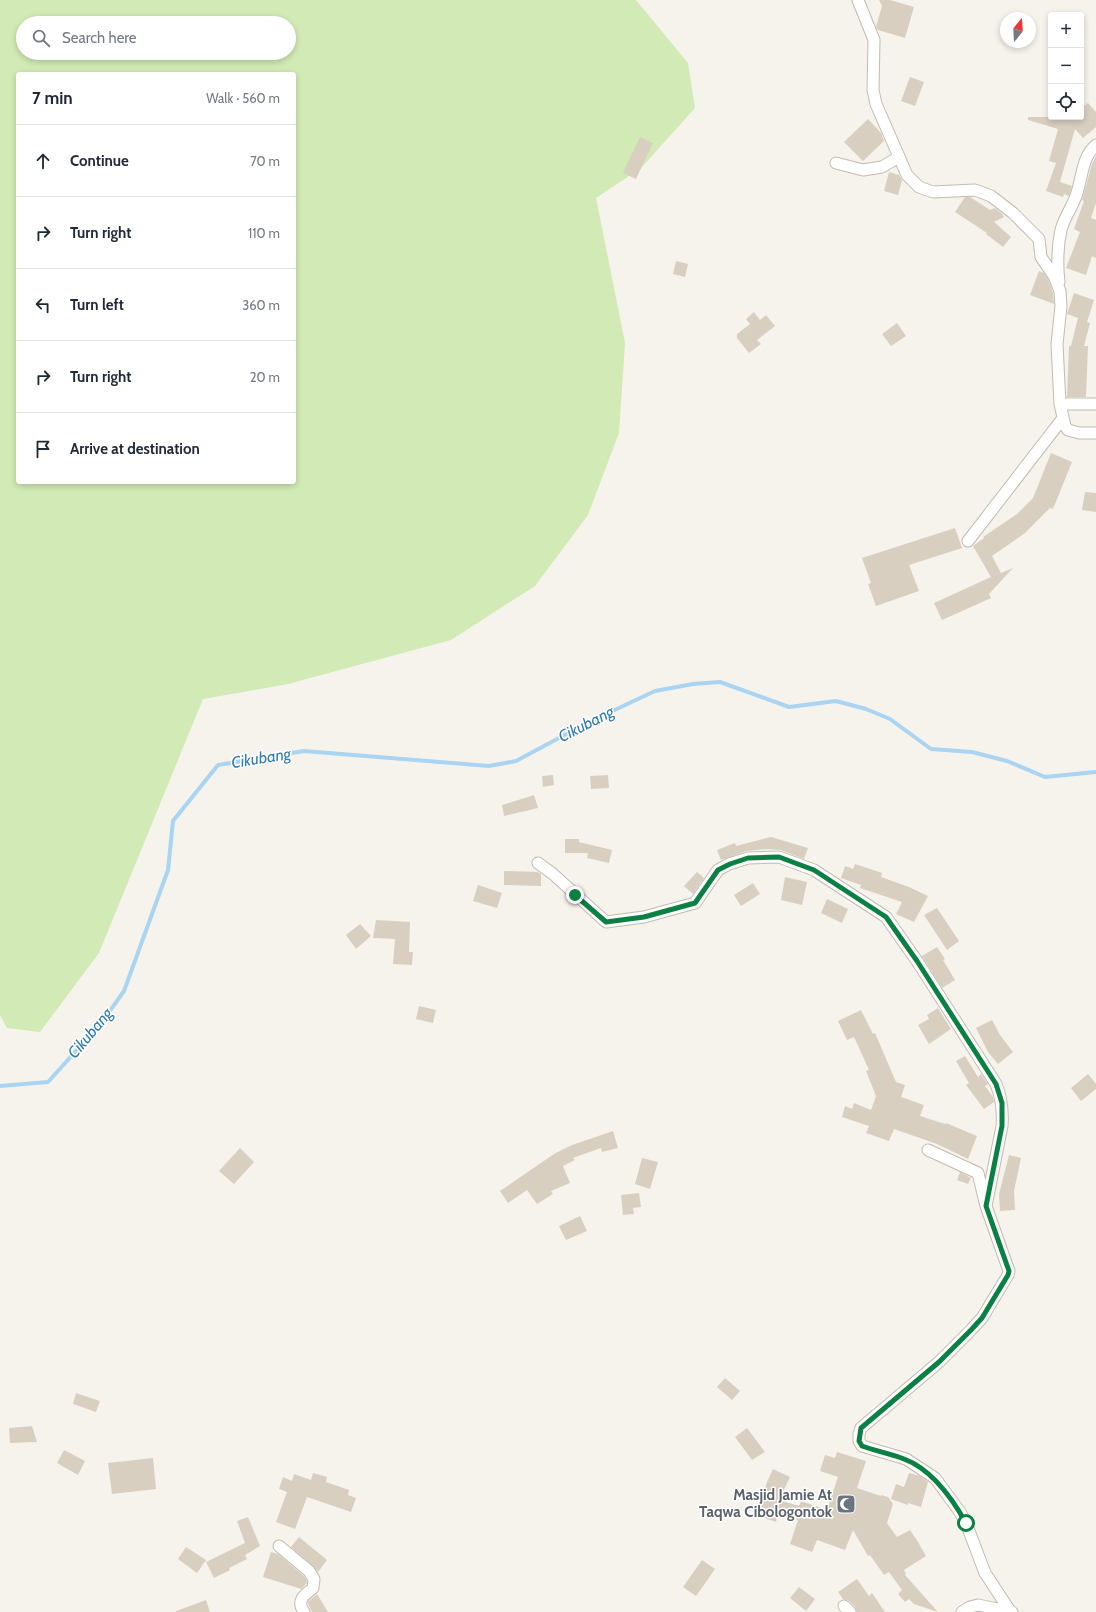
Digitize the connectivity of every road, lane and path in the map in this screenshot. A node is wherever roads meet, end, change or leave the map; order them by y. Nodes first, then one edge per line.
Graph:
1 (858, 0) edge
2 (1096, 145) edge
3 (899, 157) junction
4 (836, 163) dead end
5 (1059, 287) junction
6 (1060, 404) junction
7 (1096, 404) edge
8 (1063, 418) junction
9 (1096, 433) edge
10 (968, 541) dead end
11 (538, 863) dead end
12 (928, 1150) dead end
13 (986, 1206) junction
14 (279, 1546) dead end
15 (1011, 1611) edge
16 (304, 1612) edge
17 (962, 1612) edge

1 - 3 street
2 - 5 street
3 - 4 street
3 - 5 street
5 - 6 street
6 - 7 street
6 - 8 street
8 - 9 street
8 - 10 street
11 - 13 street
12 - 13 street
13 - 15 street
14 - 16 street
15 - 17 street

